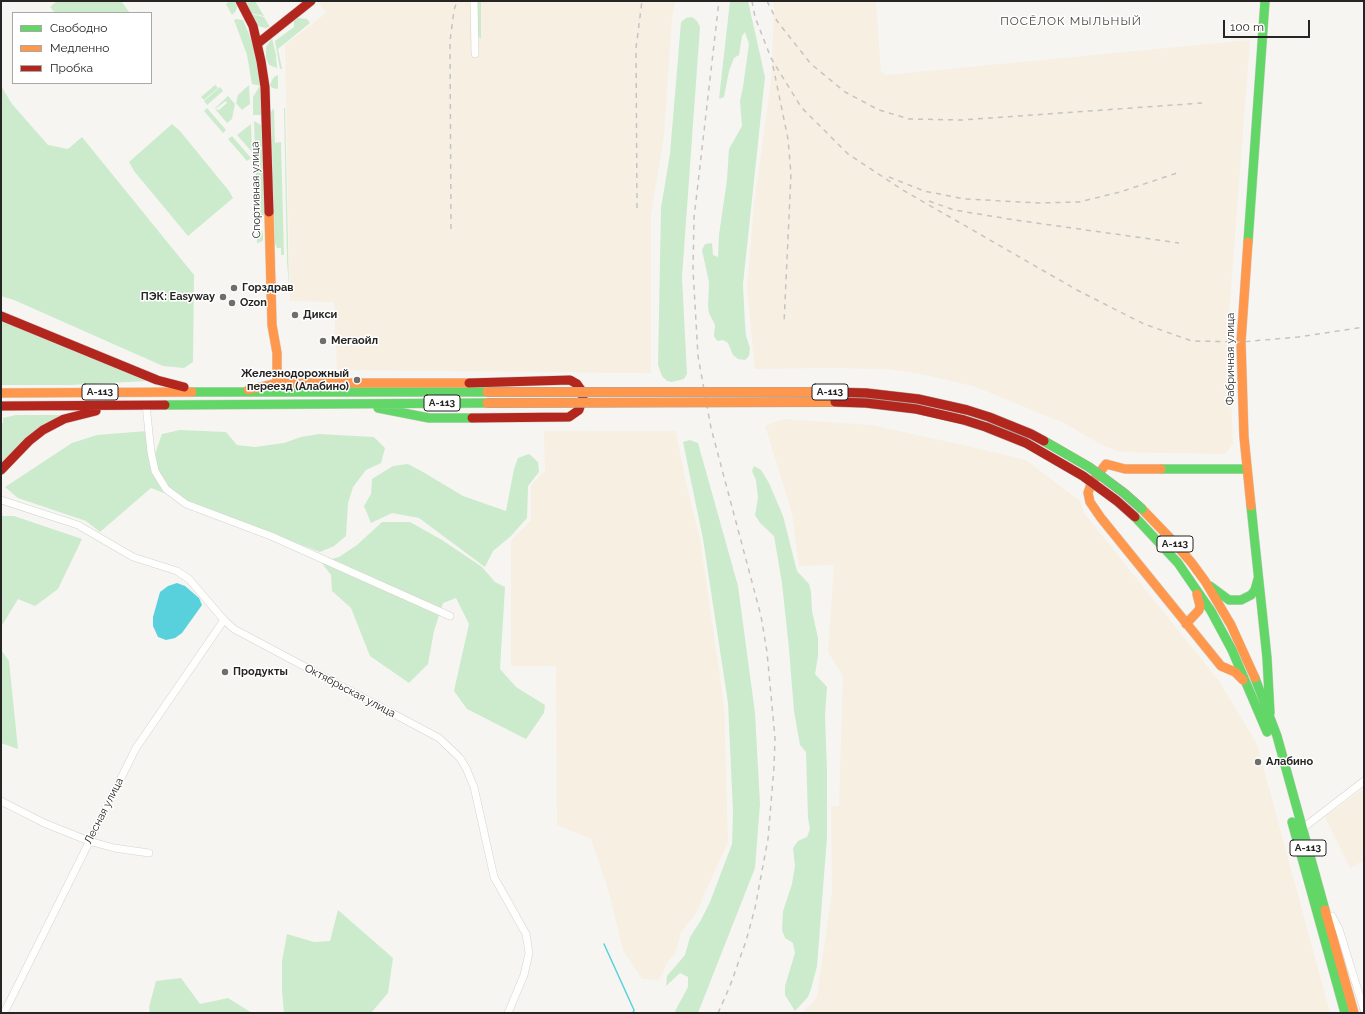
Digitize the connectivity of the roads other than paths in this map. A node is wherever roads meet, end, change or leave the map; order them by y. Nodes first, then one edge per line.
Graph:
1 (240, 1) edge
2 (311, 1) edge
3 (474, 1) edge
4 (1265, 1) edge
5 (257, 44) junction
6 (474, 54) dead end
7 (1, 316) edge
8 (277, 383) junction
9 (376, 383) junction
10 (200, 392) junction
11 (239, 392) junction
12 (1, 393) edge
13 (418, 393) junction
14 (334, 403) junction
15 (135, 405) junction
16 (146, 405) junction
17 (1, 406) edge
18 (2, 470) edge
19 (1246, 470) junction
20 (2, 500) edge
21 (1259, 573) junction
22 (1205, 581) junction
23 (1193, 583) junction
24 (450, 616) dead end
25 (224, 620) junction
26 (1186, 624) junction
27 (1248, 687) junction
28 (1270, 717) junction
29 (1364, 781) edge
30 (1, 801) edge
31 (1303, 828) junction
32 (89, 841) junction
33 (149, 853) dead end
34 (1322, 898) junction
35 (1364, 1010) edge
36 (511, 1012) edge
37 (4, 1013) edge
38 (1345, 1013) edge
39 (1354, 1013) edge

1 - 5 main road, Спортивная улица
2 - 5 main road
3 - 6 street
4 - 19 main road, Фабричная улица
5 - 8 main road, Спортивная улица
7 - 10 main road
8 - 9 main road
8 - 11 main road
9 - 13 main road
9 - 14 main road
10 - 11 main road, А-113
10 - 12 main road, А-113
11 - 13 main road, А-113
13 - 22 main road, А-113, bridge
14 - 16 main road, А-113
14 - 23 main road, А-113, bridge
15 - 16 main road, А-113
15 - 17 main road, А-113
15 - 18 main road
16 - 24 street
19 - 21 main road, Фабричная улица
19 - 26 main road
20 - 25 street, Октябрьская улица
21 - 22 main road
21 - 28 main road, Фабричная улица
22 - 28 main road, А-113
23 - 26 main road
23 - 27 main road, А-113
25 - 32 street, Лесная улица
25 - 36 street, Октябрьская улица
26 - 27 main road
27 - 38 main road, А-113
28 - 31 main road, А-113
29 - 31 street
30 - 32 street
31 - 34 main road, А-113
32 - 33 street
32 - 37 street, Лесная улица
34 - 35 street
34 - 39 main road, А-113

